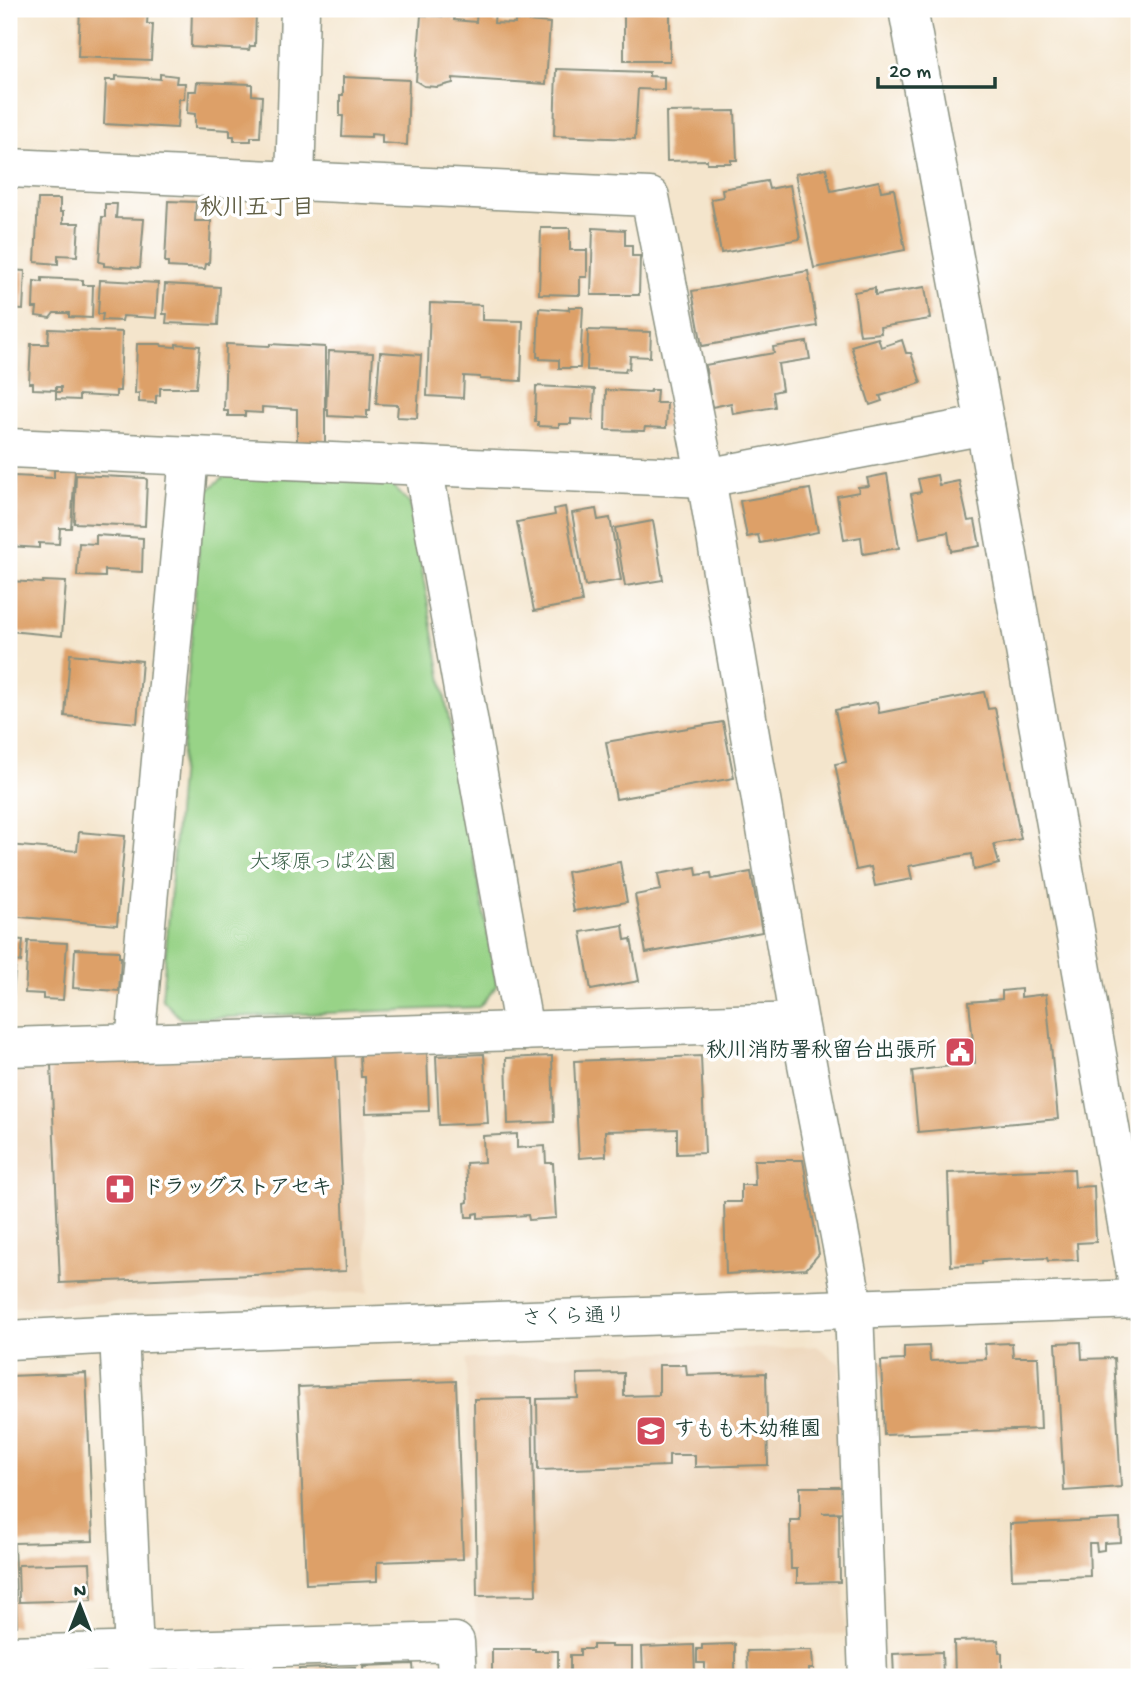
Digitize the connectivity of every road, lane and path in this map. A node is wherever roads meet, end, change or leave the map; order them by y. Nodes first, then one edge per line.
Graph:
1 (300, 9) edge
2 (908, 9) edge
3 (9, 168) edge
4 (295, 182) junction
5 (985, 425) junction
6 (9, 449) edge
7 (188, 456) junction
8 (423, 466) junction
9 (706, 478) junction
10 (799, 1022) junction
11 (524, 1031) junction
12 (135, 1043) junction
13 (9, 1047) edge
14 (1139, 1287) edge
15 (854, 1309) junction
16 (118, 1335) junction
17 (9, 1340) edge
18 (9, 1655) edge
19 (262, 1663) edge
20 (130, 1665) edge
21 (457, 1677) edge
22 (868, 1677) edge

1 - 4 street
2 - 5 street
3 - 4 street
4 - 9 street
5 - 9 street
5 - 14 street
6 - 7 street
7 - 8 street
7 - 12 street
8 - 9 street
8 - 11 street
9 - 10 street
10 - 11 street
10 - 15 street
11 - 12 street
12 - 13 street
14 - 15 street, さくら通り
15 - 16 street, さくら通り
15 - 22 street
16 - 17 street, さくら通り
16 - 20 street
18 - 20 street
19 - 20 street
19 - 21 street

